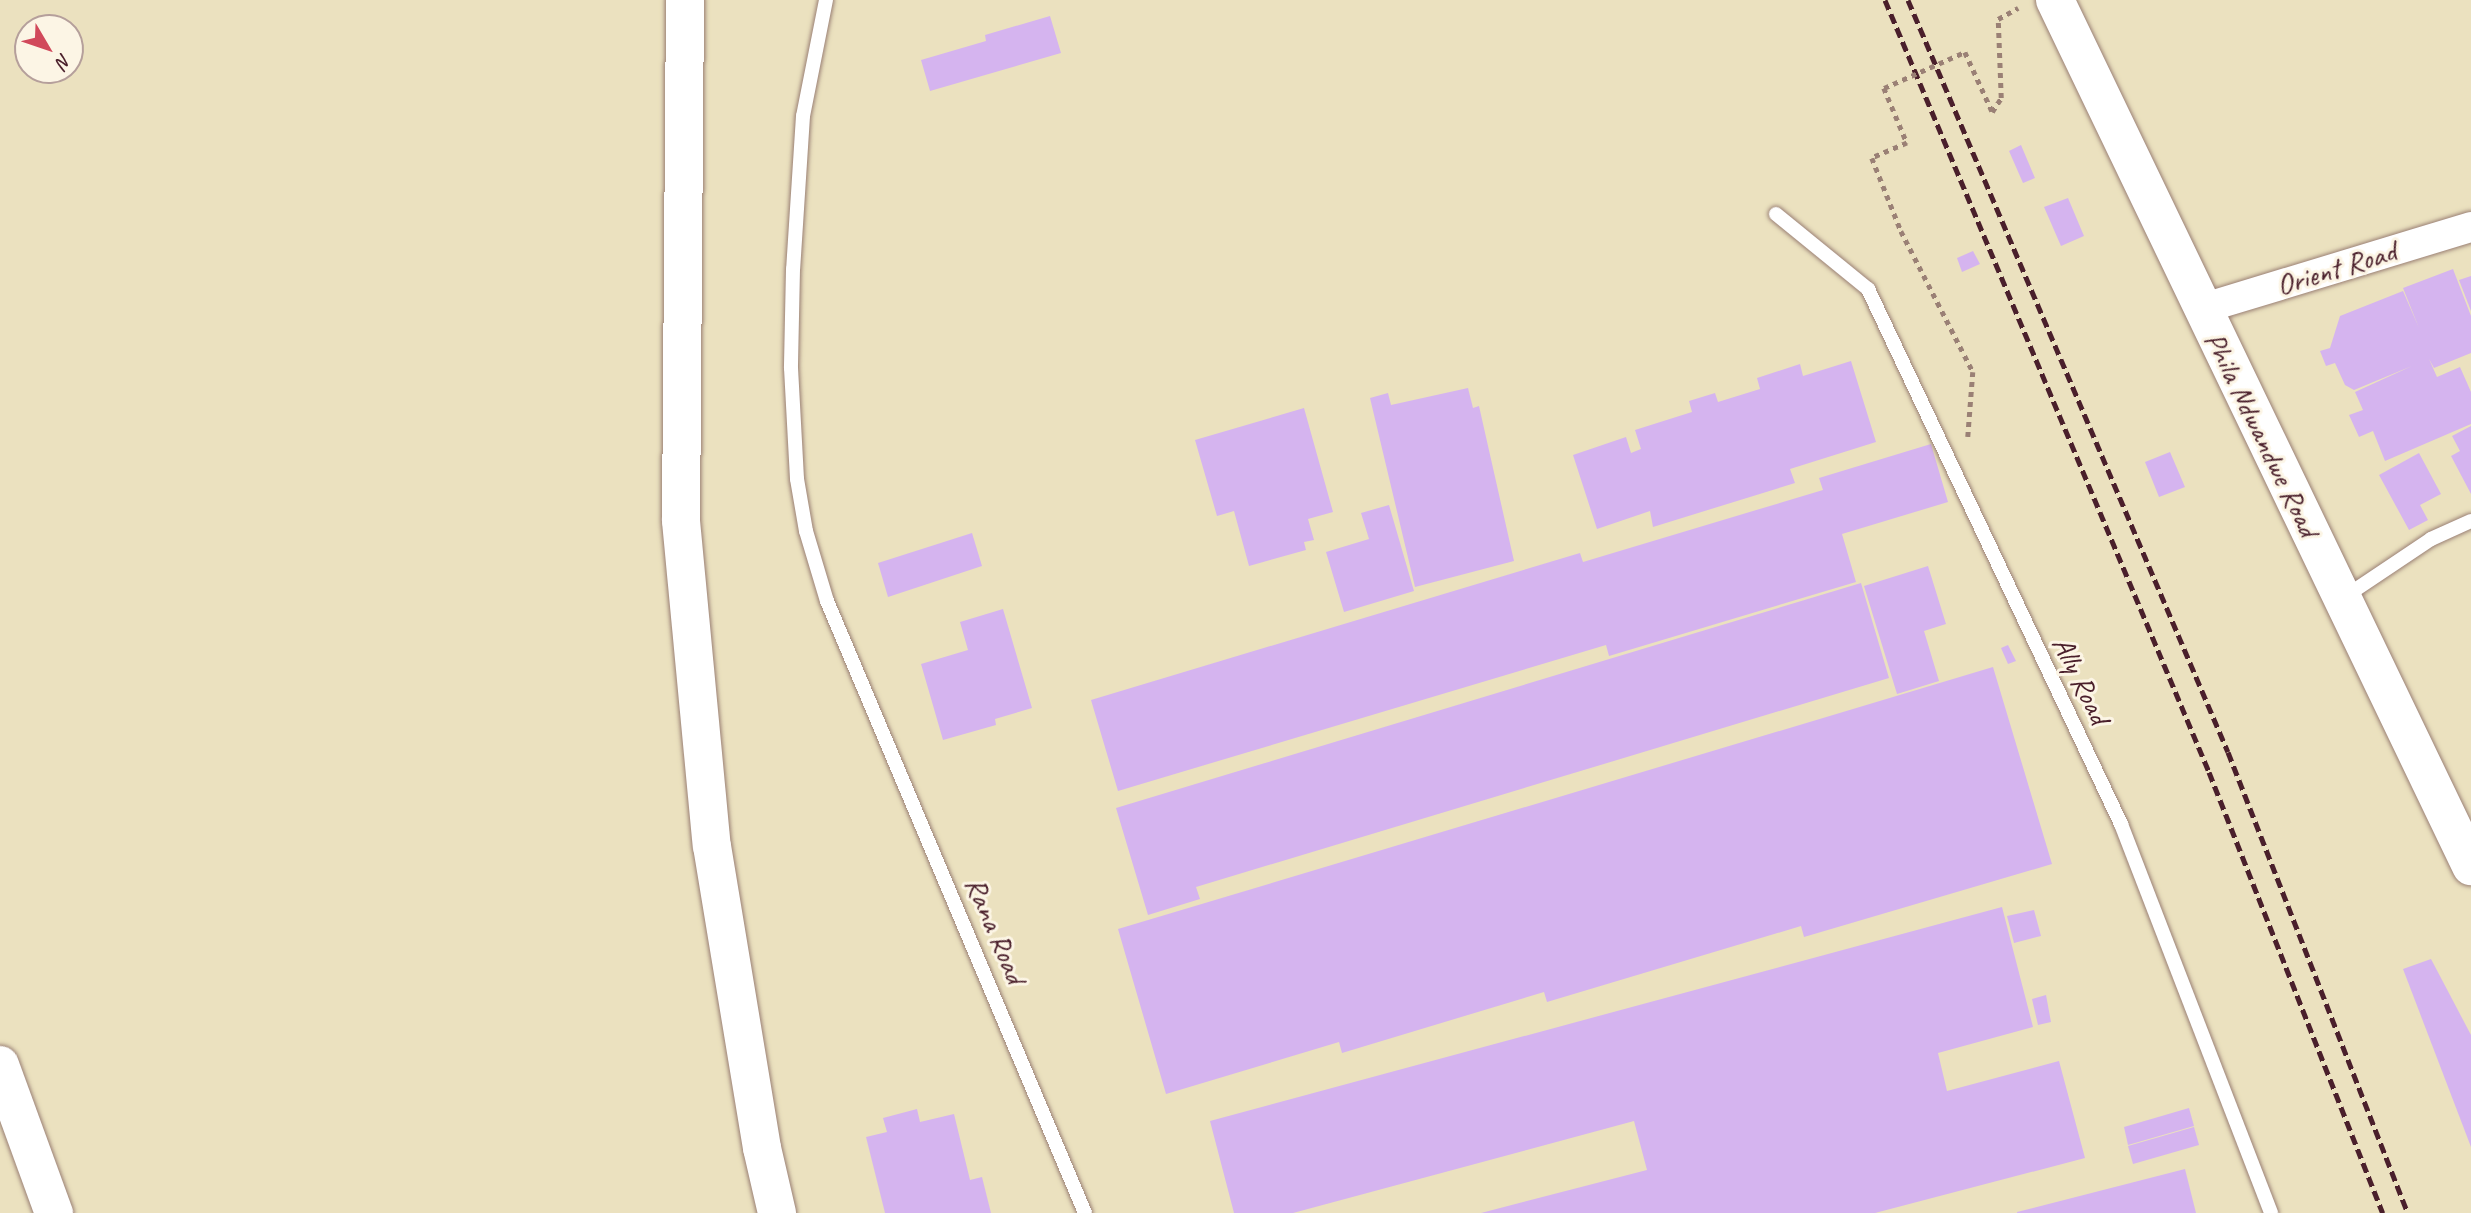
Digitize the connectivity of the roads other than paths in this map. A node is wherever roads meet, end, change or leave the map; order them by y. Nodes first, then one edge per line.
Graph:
1 (685, 0) edge
2 (826, 0) edge
3 (2038, 3) edge
4 (1776, 214) dead end
5 (2471, 227) edge
6 (2201, 309) junction
7 (2471, 521) edge
8 (2342, 599) junction
9 (2471, 866) edge
10 (0, 1065) edge
11 (54, 1213) edge
12 (777, 1213) edge
13 (1085, 1213) edge
14 (2271, 1213) edge

1 - 12 main road
2 - 13 lane, Rana Road
3 - 6 main road, Phila Ndwandwe Road
4 - 14 lane, Ally Road
5 - 6 street, Orient Road
6 - 8 main road, Phila Ndwandwe Road
7 - 8 lane
8 - 9 main road, Phila Ndwandwe Road
10 - 11 main road

